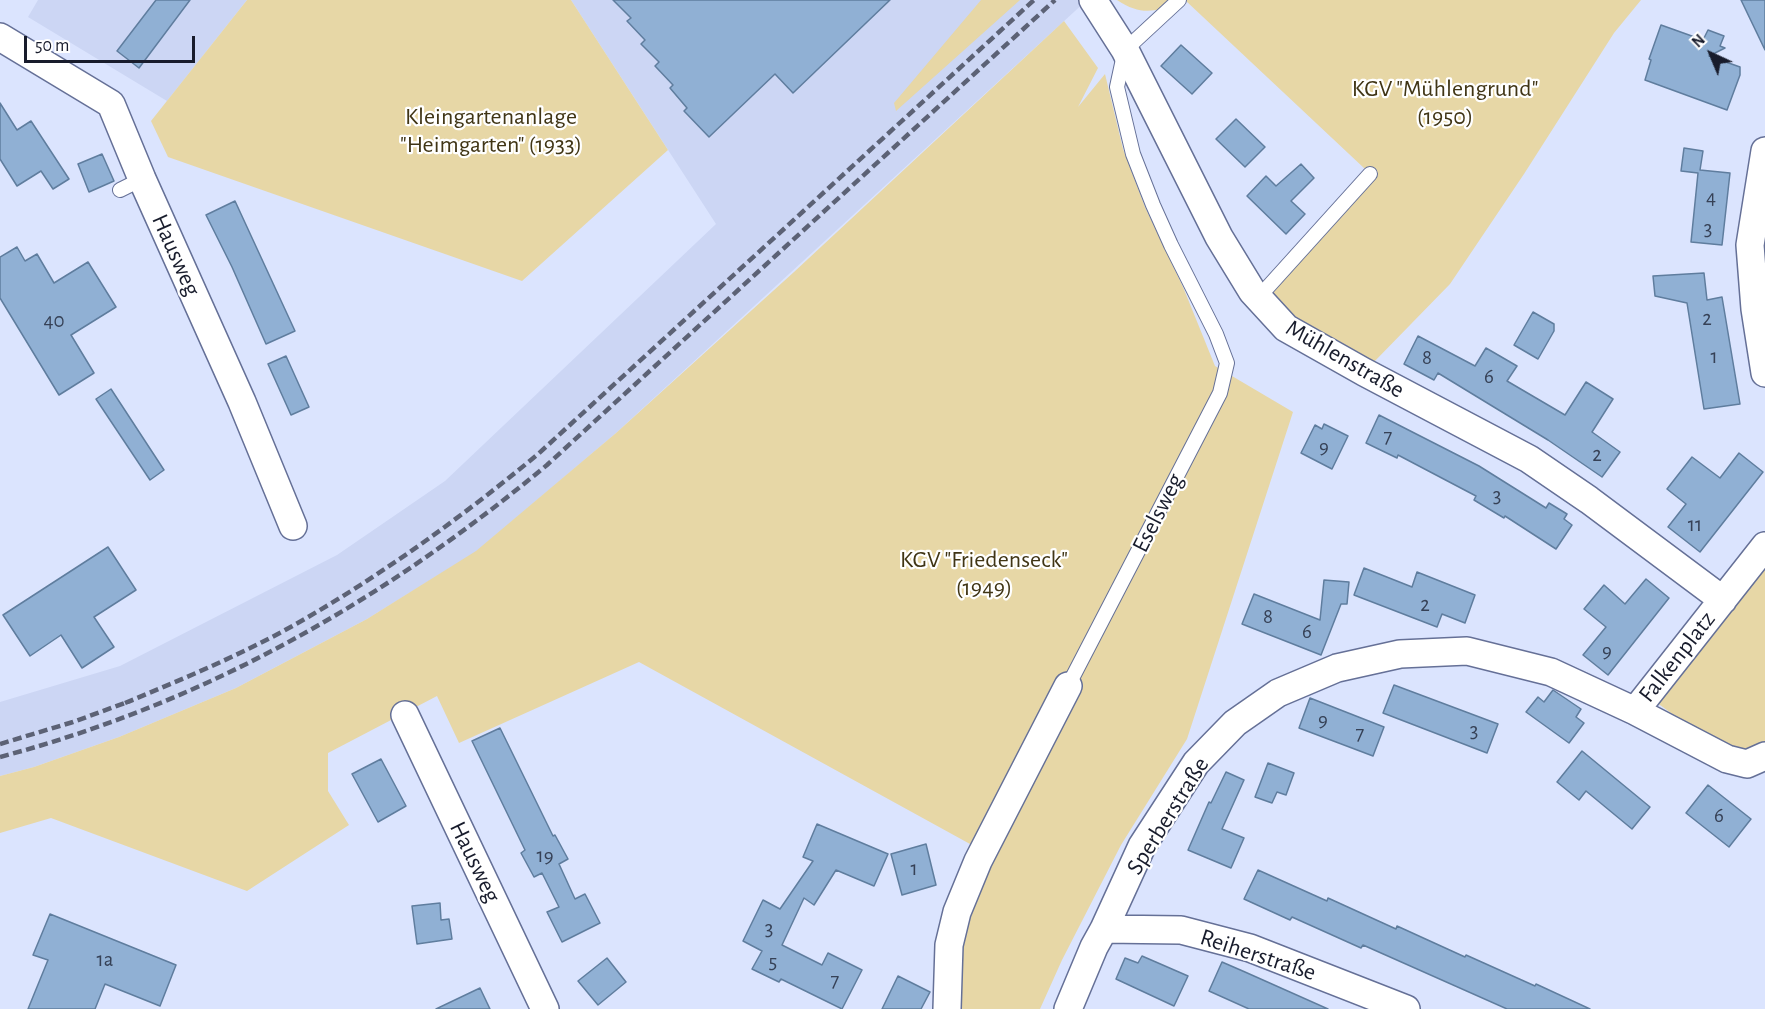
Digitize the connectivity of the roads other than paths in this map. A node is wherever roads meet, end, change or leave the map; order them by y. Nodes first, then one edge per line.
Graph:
1 (1093, 0) edge
2 (1179, 0) edge
3 (0, 37) edge
4 (1125, 50) junction
5 (1765, 151) edge
6 (1370, 174) dead end
7 (1258, 297) junction
8 (1765, 373) edge
9 (292, 525) dead end
10 (1765, 546) edge
11 (1723, 600) junction
12 (1068, 686) joint
13 (1635, 711) junction
14 (405, 715) dead end
15 (1765, 756) edge
16 (1104, 929) junction
17 (545, 1009) edge
18 (947, 1009) edge
19 (1068, 1009) edge
20 (1406, 1009) edge

1 - 4 street, Mühlenstraße
2 - 4 lane
3 - 9 street, Hausweg
4 - 7 street, Mühlenstraße
4 - 12 lane, Eselsweg
5 - 8 street
6 - 7 lane
7 - 11 street, Mühlenstraße
10 - 11 street, Falkenplatz
11 - 13 street, Falkenplatz
12 - 18 street, Eselsweg
13 - 15 street, Falkenplatz
13 - 16 street, Sperberstraße
14 - 17 street, Hausweg
16 - 19 street, Sperberstraße
16 - 20 street, Reiherstraße

